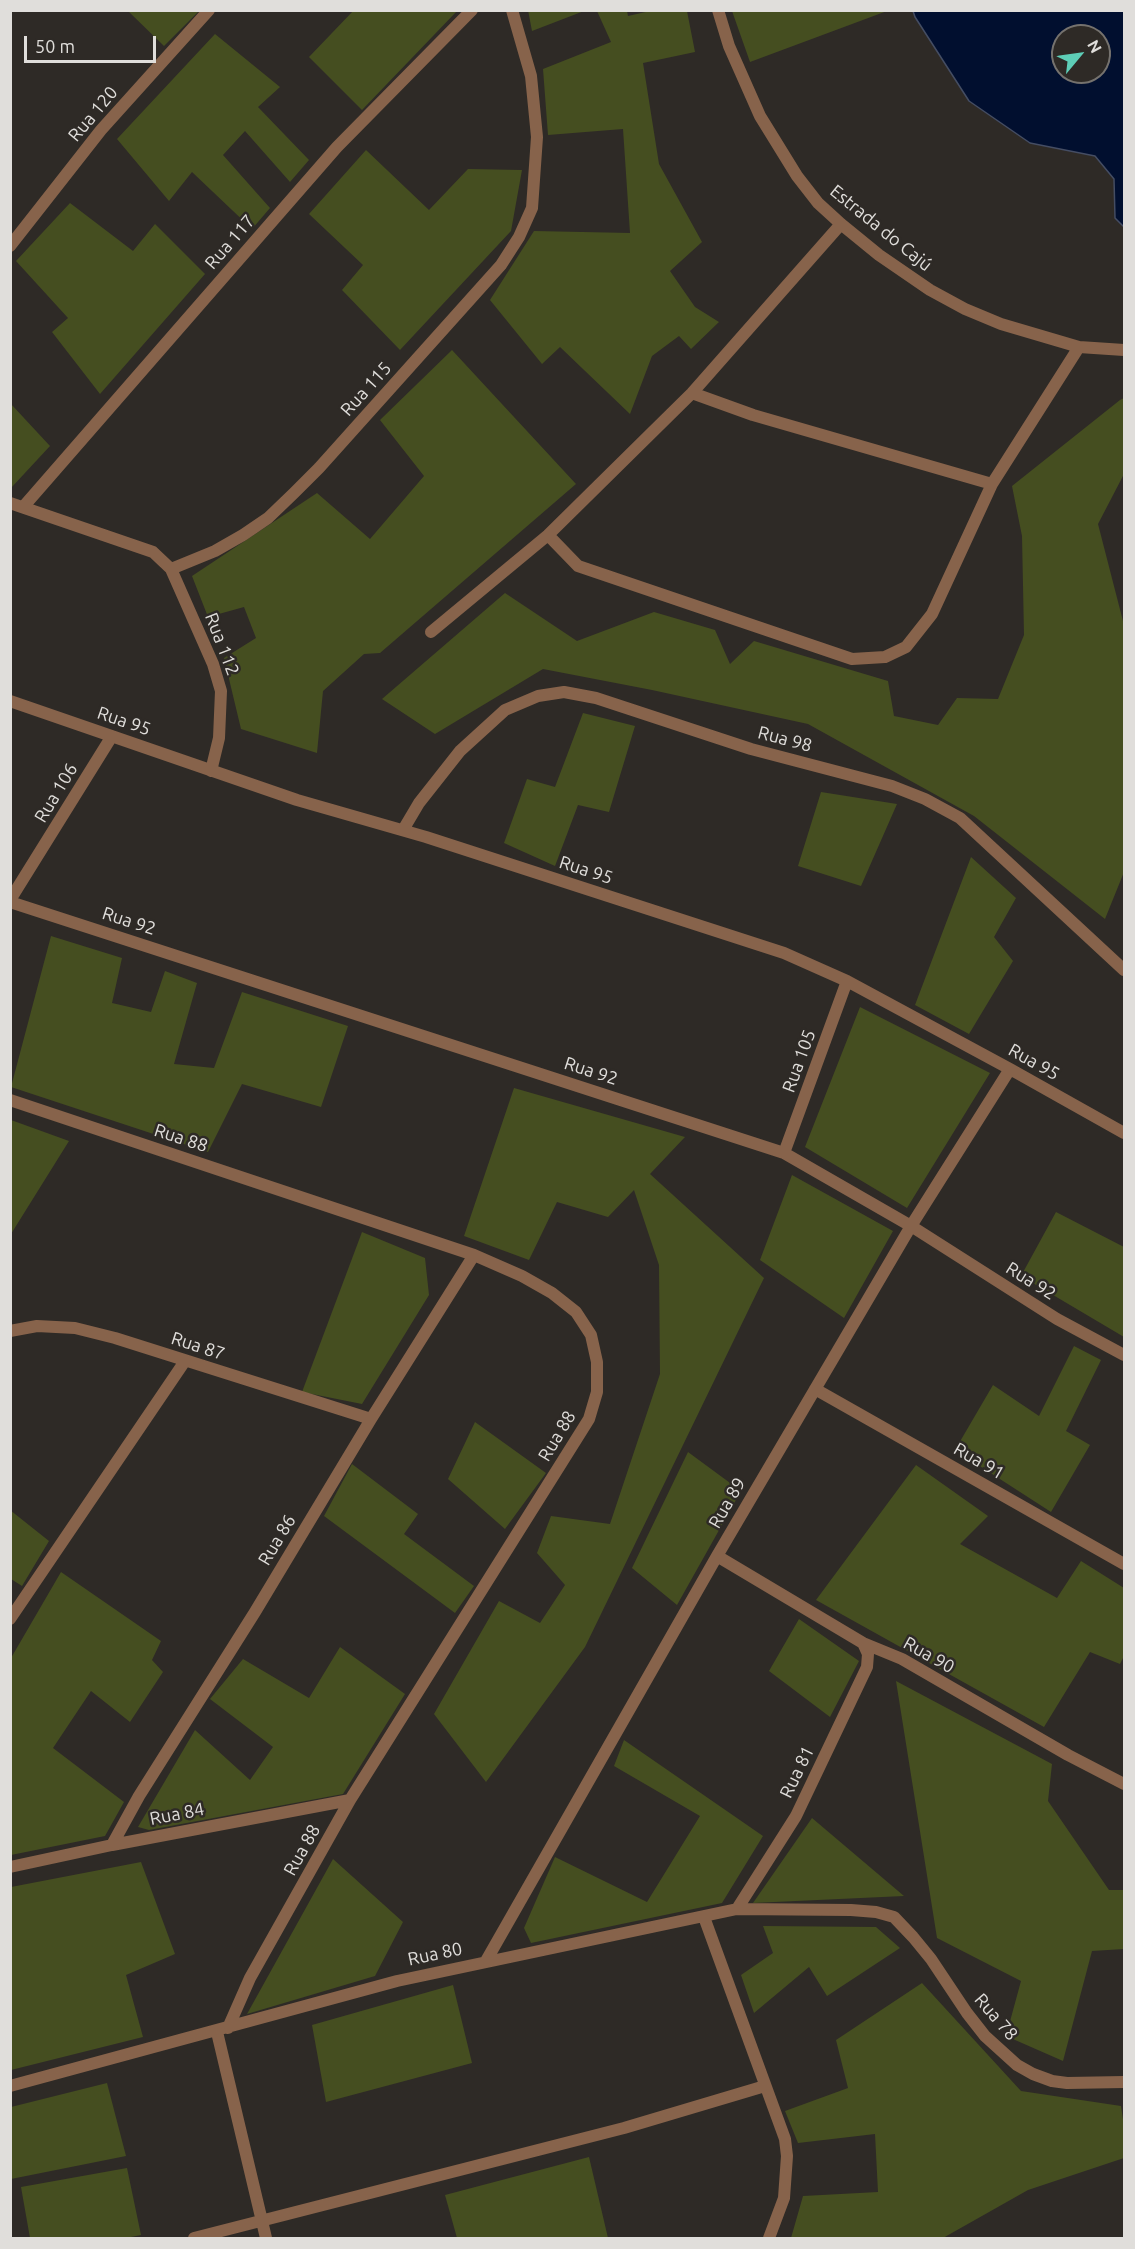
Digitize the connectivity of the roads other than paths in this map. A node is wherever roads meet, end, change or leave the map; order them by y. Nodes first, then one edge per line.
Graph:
1 (209, 10) edge
2 (472, 10) edge
3 (512, 10) edge
4 (718, 10) edge
5 (841, 224) junction
6 (10, 246) edge
7 (1079, 347) junction
8 (1125, 350) edge
9 (692, 393) junction
10 (992, 484) junction
11 (10, 502) edge
12 (24, 507) junction
13 (548, 535) junction
14 (171, 569) junction
15 (431, 632) dead end
16 (10, 701) edge
17 (112, 736) junction
18 (211, 771) junction
19 (403, 830) junction
20 (10, 901) edge
21 (1125, 970) edge
22 (847, 981) junction
23 (1010, 1069) junction
24 (10, 1100) edge
25 (1125, 1133) edge
26 (784, 1153) junction
27 (910, 1226) junction
28 (474, 1255) junction
29 (10, 1331) edge
30 (1125, 1355) edge
31 (185, 1361) junction
32 (815, 1389) junction
33 (371, 1419) junction
34 (717, 1556) junction
35 (1125, 1564) edge
36 (10, 1619) edge
37 (863, 1643) junction
38 (1125, 1784) edge
39 (350, 1800) junction
40 (112, 1845) junction
41 (10, 1867) edge
42 (737, 1909) junction
43 (876, 1912) joint
44 (704, 1917) junction
45 (486, 1962) junction
46 (222, 2030) junction
47 (1125, 2082) edge
48 (10, 2086) edge
49 (765, 2086) junction
50 (262, 2223) junction
51 (194, 2238) edge
52 (266, 2238) edge
53 (769, 2238) edge

1 - 6 street, Rua 120
2 - 12 street, Rua 117
3 - 14 street, Rua 115
4 - 5 street, Estrada do Cajú
5 - 7 street, Estrada do Cajú
5 - 9 street
7 - 8 street, Estrada do Cajú
7 - 10 street
9 - 10 street
9 - 13 street
10 - 13 street
11 - 12 street
12 - 14 street
13 - 15 street
14 - 18 street, Rua 112
16 - 17 street, Rua 95
17 - 18 street, Rua 95
17 - 20 street, Rua 106
18 - 19 street, Rua 95
19 - 21 street, Rua 98
19 - 22 street, Rua 95
20 - 26 street, Rua 92
22 - 23 street, Rua 95
22 - 26 street, Rua 105
23 - 25 street, Rua 95
23 - 27 street, Rua 89
24 - 28 street, Rua 88
26 - 27 street, Rua 92
27 - 30 street, Rua 92
27 - 32 street, Rua 89
28 - 33 street, Rua 86
28 - 39 street, Rua 88
29 - 31 street, Rua 87
31 - 33 street, Rua 87
31 - 36 street
32 - 34 street, Rua 89
32 - 35 street, Rua 91
33 - 40 street, Rua 86
34 - 37 street, Rua 90
34 - 45 street, Rua 89
37 - 38 street, Rua 90
37 - 42 street, Rua 81
39 - 40 street, Rua 84
39 - 46 street, Rua 88
40 - 41 street, Rua 84
42 - 43 street, Rua 80
42 - 44 street, Rua 80
43 - 47 street, Rua 78
44 - 45 street, Rua 80
44 - 49 street
45 - 46 street, Rua 80
46 - 48 street, Rua 80
46 - 50 street
49 - 50 street
49 - 53 street
50 - 51 street
50 - 52 street

